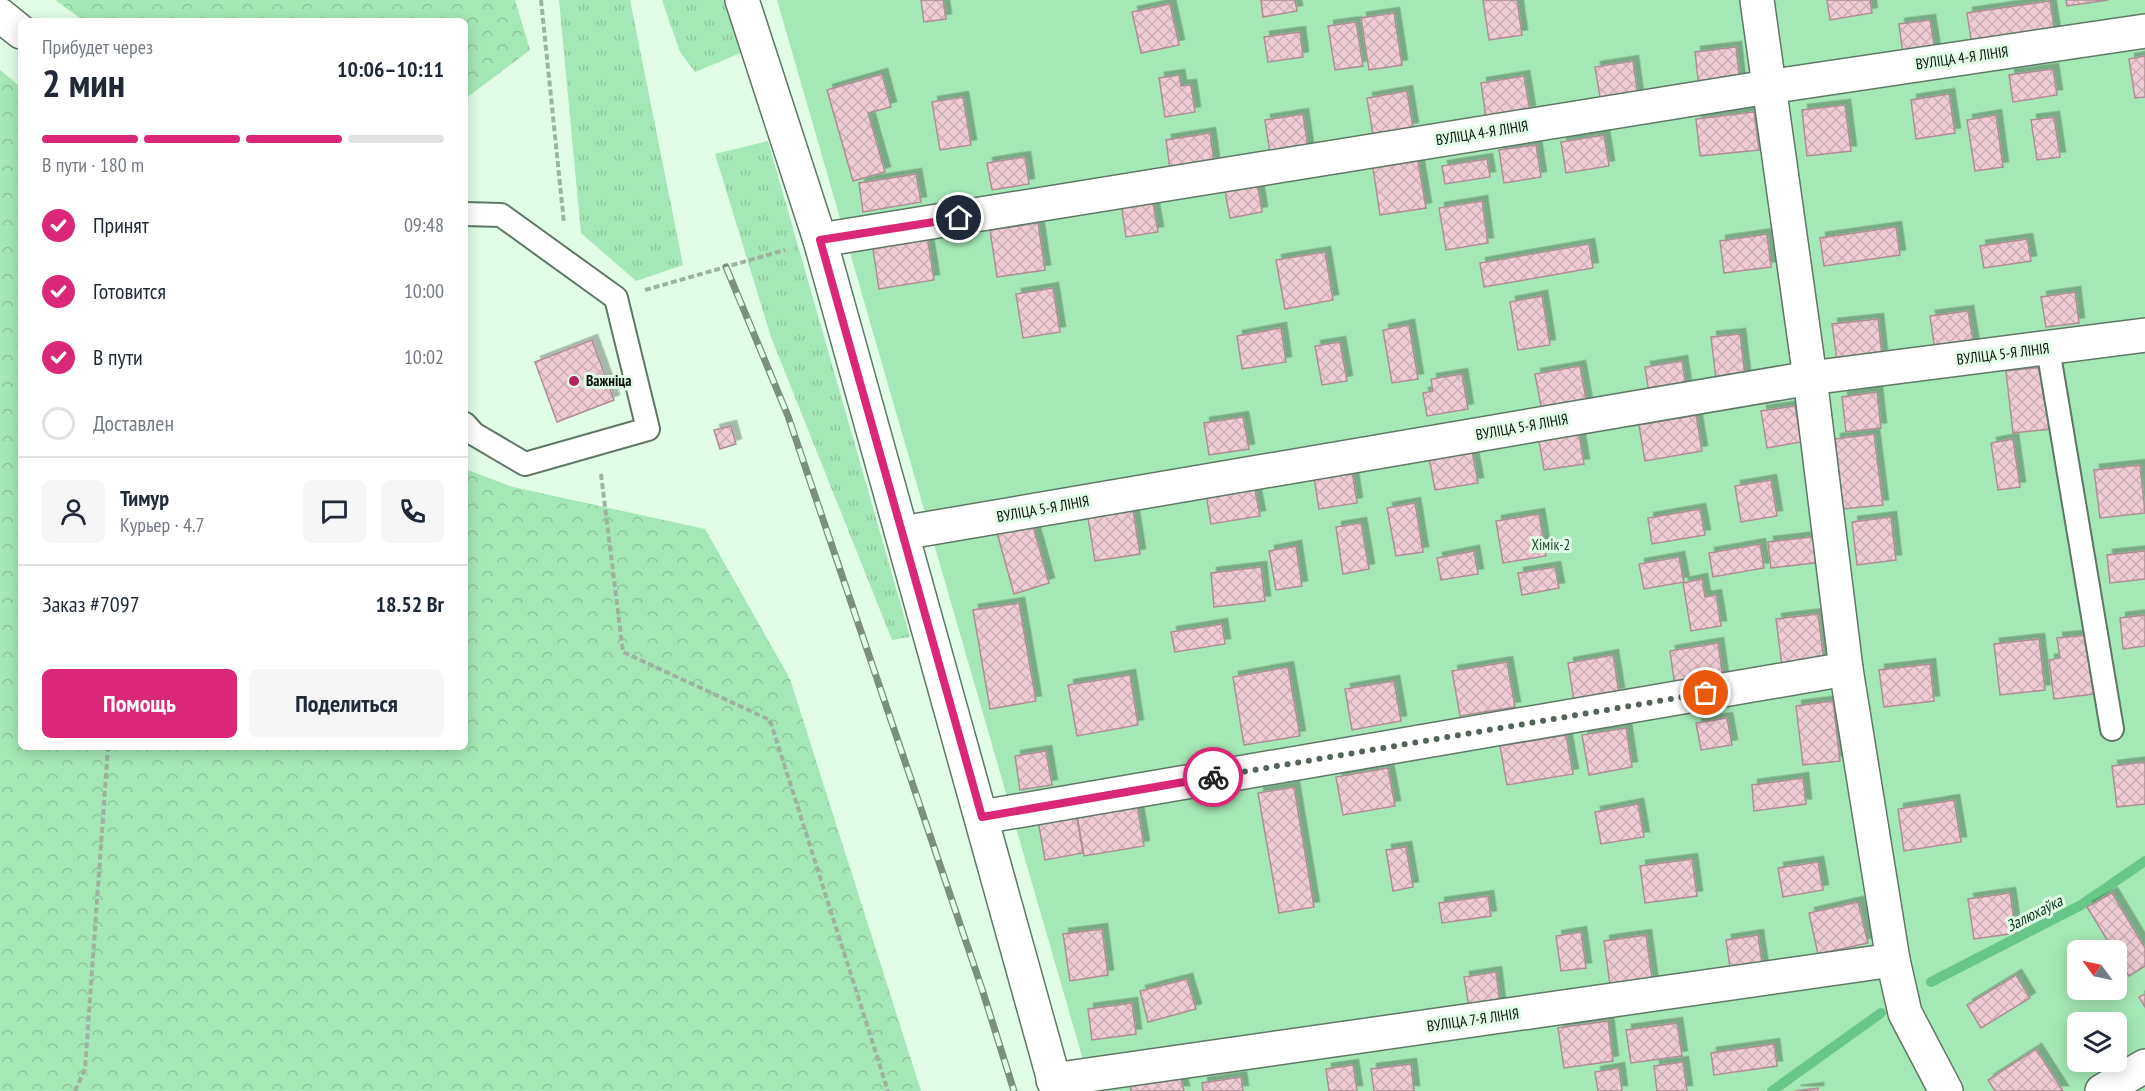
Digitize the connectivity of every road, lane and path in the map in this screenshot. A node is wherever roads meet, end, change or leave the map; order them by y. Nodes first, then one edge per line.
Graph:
1 (541, 0) edge
2 (742, 0) edge
3 (1757, 0) edge
4 (0, 15) edge
5 (18, 30) edge
6 (2145, 32) edge
7 (1768, 87) junction
8 (468, 214) edge
9 (820, 240) junction
10 (565, 261) junction
11 (616, 298) junction
12 (2145, 335) edge
13 (2048, 348) junction
14 (1810, 378) junction
15 (468, 427) edge
16 (597, 443) junction
17 (902, 533) junction
18 (1846, 669) junction
19 (2112, 729) dead end
20 (108, 750) edge
21 (982, 817) junction
22 (1893, 960) junction
23 (2145, 1066) edge
24 (1055, 1085) edge
25 (75, 1091) edge
26 (888, 1091) edge
27 (1946, 1091) edge
28 (2102, 1091) edge

1 - 10 path
2 - 9 street
3 - 7 street
4 - 5 street
6 - 7 street, ВУЛІЦА 4-Я ЛІНІЯ
7 - 9 street, ВУЛІЦА 4-Я ЛІНІЯ
7 - 14 street
8 - 10 lane
9 - 11 path
9 - 17 street
10 - 11 lane
11 - 16 lane
12 - 13 street, ВУЛІЦА 5-Я ЛІНІЯ
13 - 14 street, ВУЛІЦА 5-Я ЛІНІЯ
13 - 19 lane
14 - 17 street, ВУЛІЦА 5-Я ЛІНІЯ
14 - 18 street
15 - 16 lane
16 - 26 path
17 - 21 street
18 - 21 street
18 - 22 street
20 - 25 path
21 - 24 street
22 - 24 street, ВУЛІЦА 7-Я ЛІНІЯ
22 - 27 street
23 - 28 street

